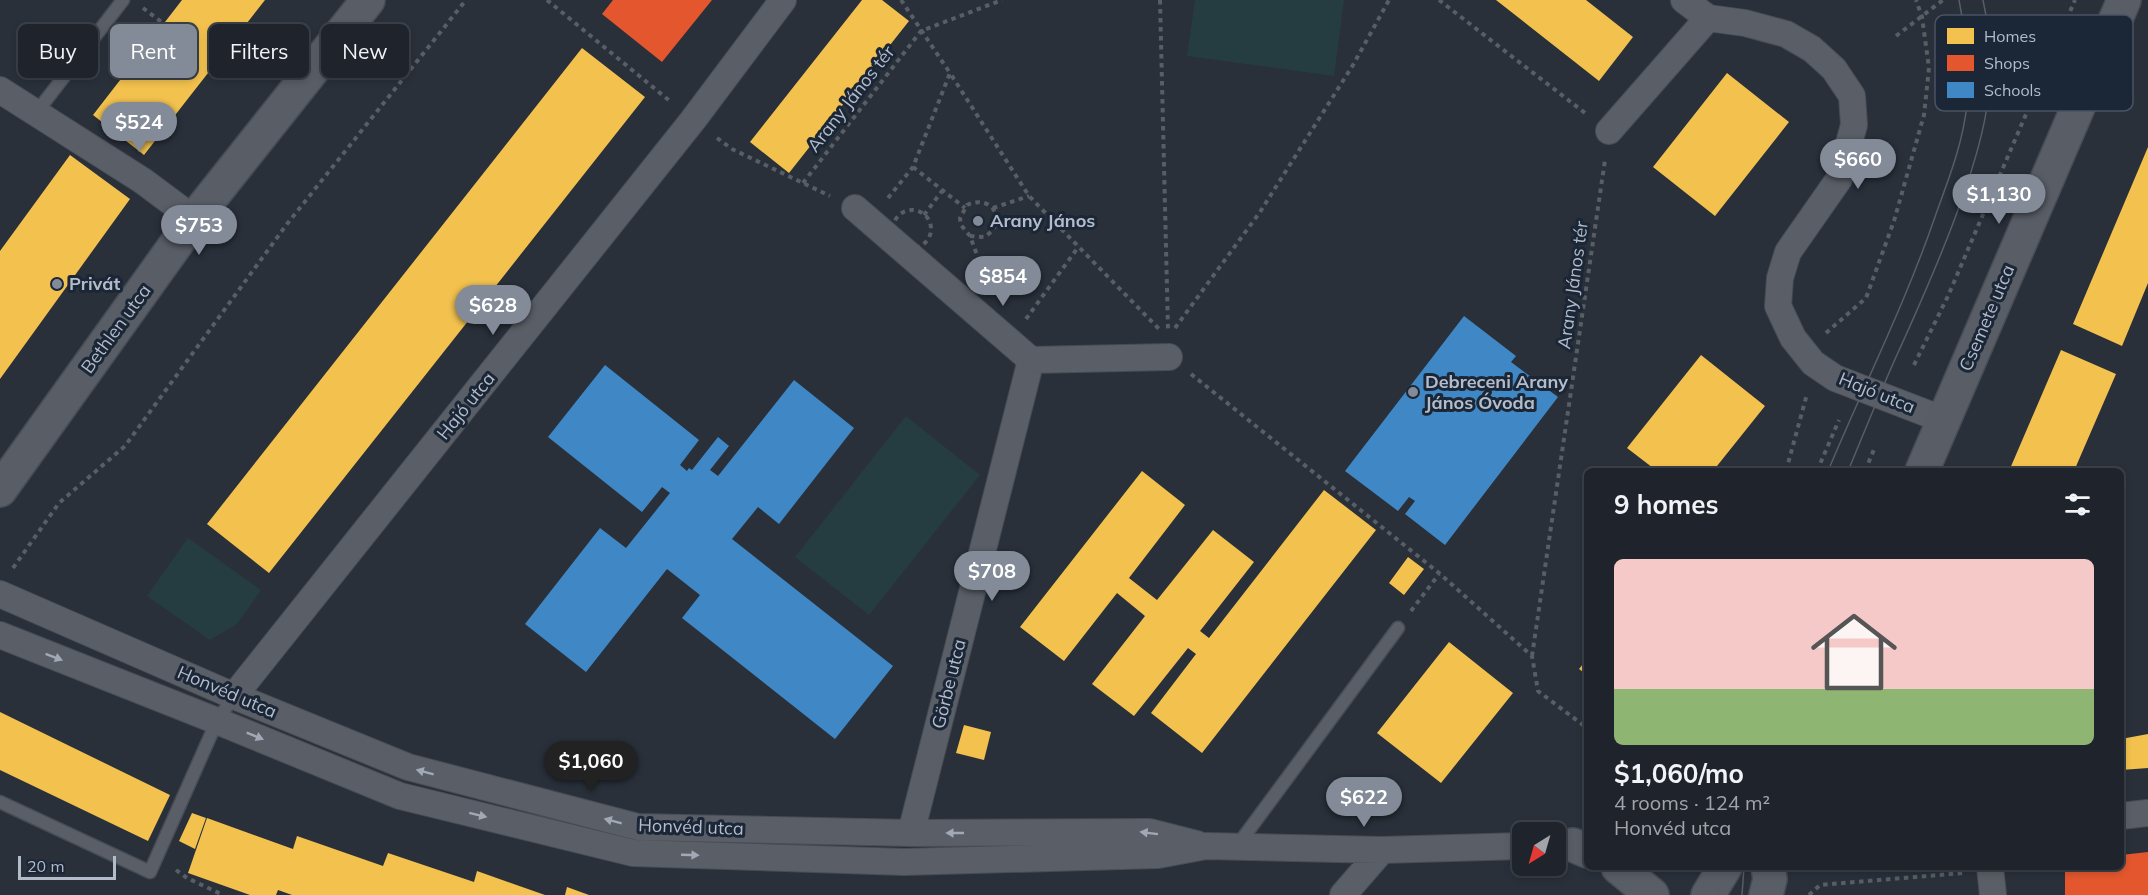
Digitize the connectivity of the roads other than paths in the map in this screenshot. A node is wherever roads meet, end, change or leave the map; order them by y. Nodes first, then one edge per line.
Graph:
1 (123, 0) edge
2 (368, 0) edge
3 (783, 0) edge
4 (1684, 0) edge
5 (2124, 0) edge
6 (2118, 15) edge
7 (1708, 18) junction
8 (0, 90) edge
9 (2076, 111) edge
10 (36, 113) junction
11 (1609, 131) road end
12 (862, 214) road end
13 (194, 219) junction
14 (1168, 347) road end
15 (1031, 360) junction
16 (1944, 420) junction
17 (1923, 468) edge
18 (0, 490) edge
19 (0, 594) edge
20 (1398, 628) road end
21 (0, 635) edge
22 (234, 696) junction
23 (217, 721) junction
24 (0, 802) edge
25 (2148, 813) edge
26 (2124, 816) edge
27 (911, 833) junction
28 (1206, 846) junction
29 (1237, 846) junction
30 (1512, 846) edge
31 (1382, 850) junction
32 (1622, 870) edge
33 (1723, 870) edge
34 (1768, 870) edge
35 (1342, 895) edge
36 (1652, 895) edge
37 (1708, 895) edge
38 (1766, 895) edge

1 - 10 lane
2 - 13 street, Bethlen utca
3 - 22 street, Hajó utca
4 - 7 street, Hajó utca
5 - 6 street, Csemete utca
7 - 11 street
7 - 16 street, Hajó utca
8 - 10 street
9 - 16 street, Csemete utca
10 - 13 street
12 - 15 street
13 - 18 street, Bethlen utca
14 - 15 street
15 - 27 street, Görbe utca
16 - 17 street, Csemete utca
19 - 22 street, Honvéd utca
20 - 29 lane
21 -> 23 street, Honvéd utca
22 - 23 lane
27 -> 22 street, Honvéd utca
23 - 24 lane
23 -> 28 street, Honvéd utca
25 - 26 street
28 -> 27 street, Honvéd utca
28 - 29 street, Honvéd utca
29 - 31 street, Honvéd utca
30 - 31 street, Honvéd utca
31 - 35 street
32 - 36 street
33 - 37 street
34 - 38 street

